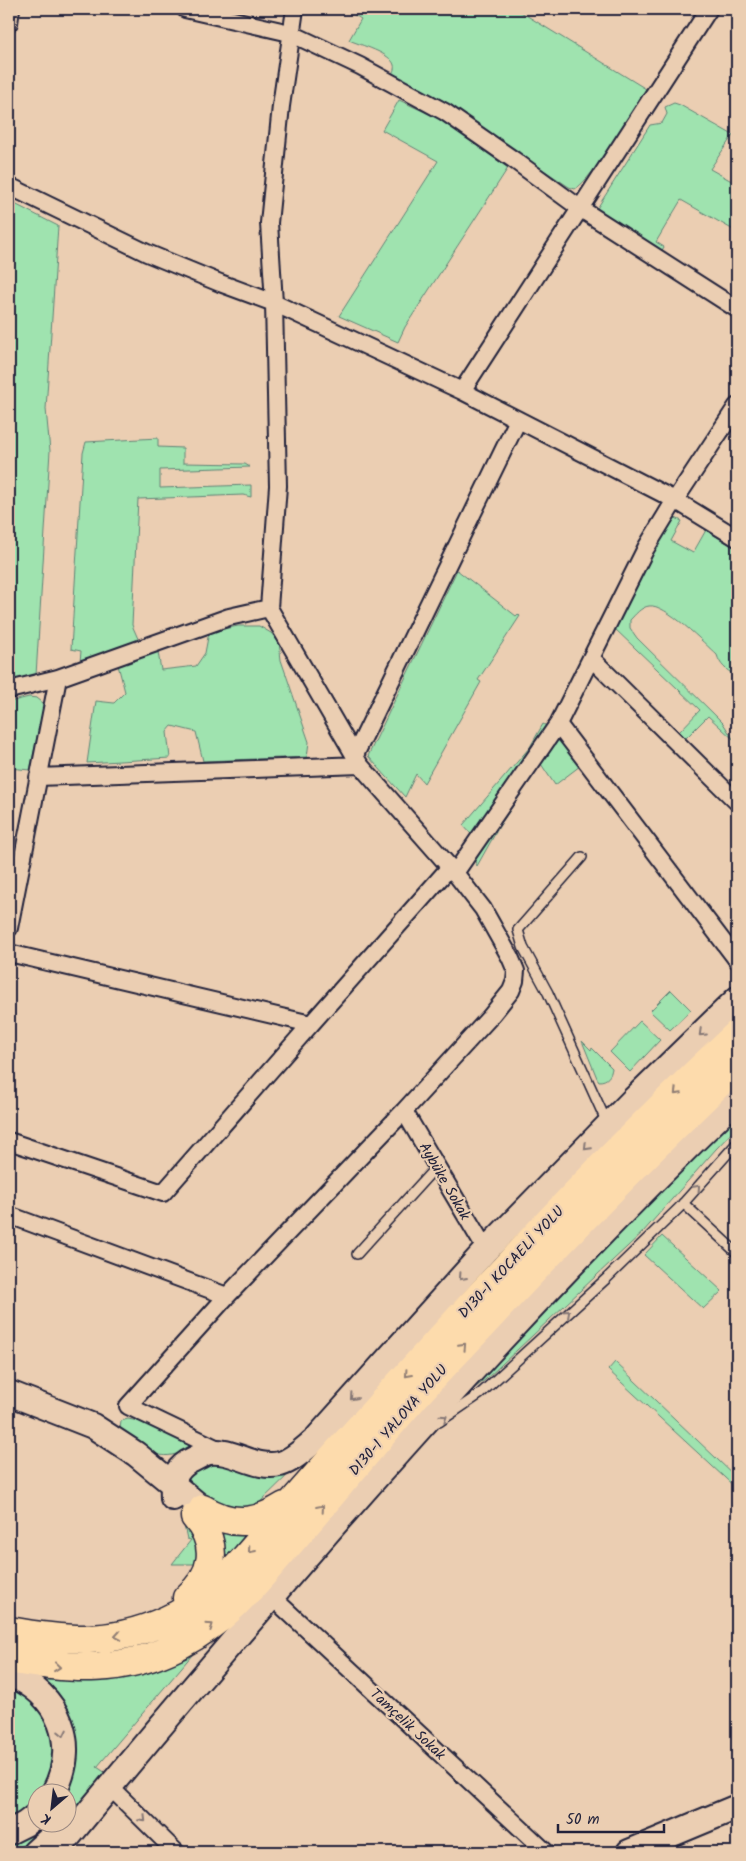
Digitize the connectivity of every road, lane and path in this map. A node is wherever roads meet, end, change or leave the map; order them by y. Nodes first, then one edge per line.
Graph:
1 (11, 9) edge
2 (186, 9) edge
3 (295, 9) edge
4 (709, 9) edge
5 (9, 23) edge
6 (290, 33) junction
7 (9, 186) edge
8 (581, 209) junction
9 (274, 303) junction
10 (737, 309) edge
11 (462, 391) junction
12 (737, 406) edge
13 (518, 420) junction
14 (675, 500) junction
15 (737, 538) edge
16 (269, 608) junction
17 (591, 658) junction
18 (58, 678) junction
19 (9, 690) edge
20 (558, 724) junction
21 (358, 760) junction
22 (38, 777) junction
23 (737, 802) edge
24 (582, 857) dead end
25 (452, 870) junction
26 (9, 928) edge
27 (9, 953) edge
28 (737, 960) edge
29 (737, 999) edge
30 (312, 1024) junction
31 (737, 1034) edge
32 (737, 1066) edge
33 (737, 1099) edge
34 (404, 1111) junction
35 (608, 1125) junction
36 (9, 1141) edge
37 (737, 1143) edge
38 (436, 1167) junction
39 (684, 1203) junction
40 (9, 1215) edge
41 (486, 1250) junction
42 (737, 1253) edge
43 (357, 1254) dead end
44 (227, 1296) junction
45 (9, 1393) edge
46 (9, 1404) edge
47 (404, 1446) junction
48 (233, 1456) junction
49 (173, 1491) junction
50 (294, 1500) junction
51 (199, 1513) junction
52 (271, 1596) junction
53 (146, 1628) junction
54 (9, 1631) edge
55 (9, 1659) edge
56 (9, 1674) edge
57 (58, 1784) edge
58 (110, 1786) junction
59 (737, 1807) edge
60 (28, 1822) edge
61 (9, 1832) edge
62 (35, 1852) edge
63 (56, 1852) edge
64 (176, 1852) edge
65 (546, 1852) edge
66 (628, 1852) edge

1 - 5 street
2 - 6 street
3 - 6 street
4 - 8 street
6 - 8 street
6 - 9 street
7 - 9 street
8 - 10 street
8 - 11 street
9 - 11 street
9 - 16 street
11 - 13 street
12 - 14 street
13 - 14 street
13 - 21 street
14 - 15 street
14 - 17 street
16 - 18 street
16 - 21 street
17 - 20 street
17 - 23 street
18 - 19 street
18 - 22 street
20 - 25 street
20 - 28 street
21 - 22 street
21 - 25 street
22 - 26 street
24 - 35 lane
25 - 30 street
25 - 34 street
27 - 30 street
29 -> 35 street
30 - 36 street
31 -> 50 highway, D130-1 KOCAELİ YOLU
55 -> 32 highway, D130-1 YALOVA YOLU
33 - 47 street
34 - 38 street, Aybüke Sokak
34 - 44 street
35 -> 41 street
39 -> 37 lane
38 - 41 street, Aybüke Sokak
38 - 43 lane
39 - 42 lane
47 -> 39 lane
40 - 44 street
41 -> 48 street
44 - 48 street
45 - 49 street
46 - 49 street
47 - 52 street
48 - 49 street
49 - 51 street
50 - 51 highway
50 -> 53 highway
51 - 53 highway
52 - 58 street
52 - 65 street, Tamçelik Sokak
53 -> 54 highway
56 -> 57 street
58 - 62 street
58 - 63 street
58 -> 64 street
59 - 66 street
60 - 61 street

